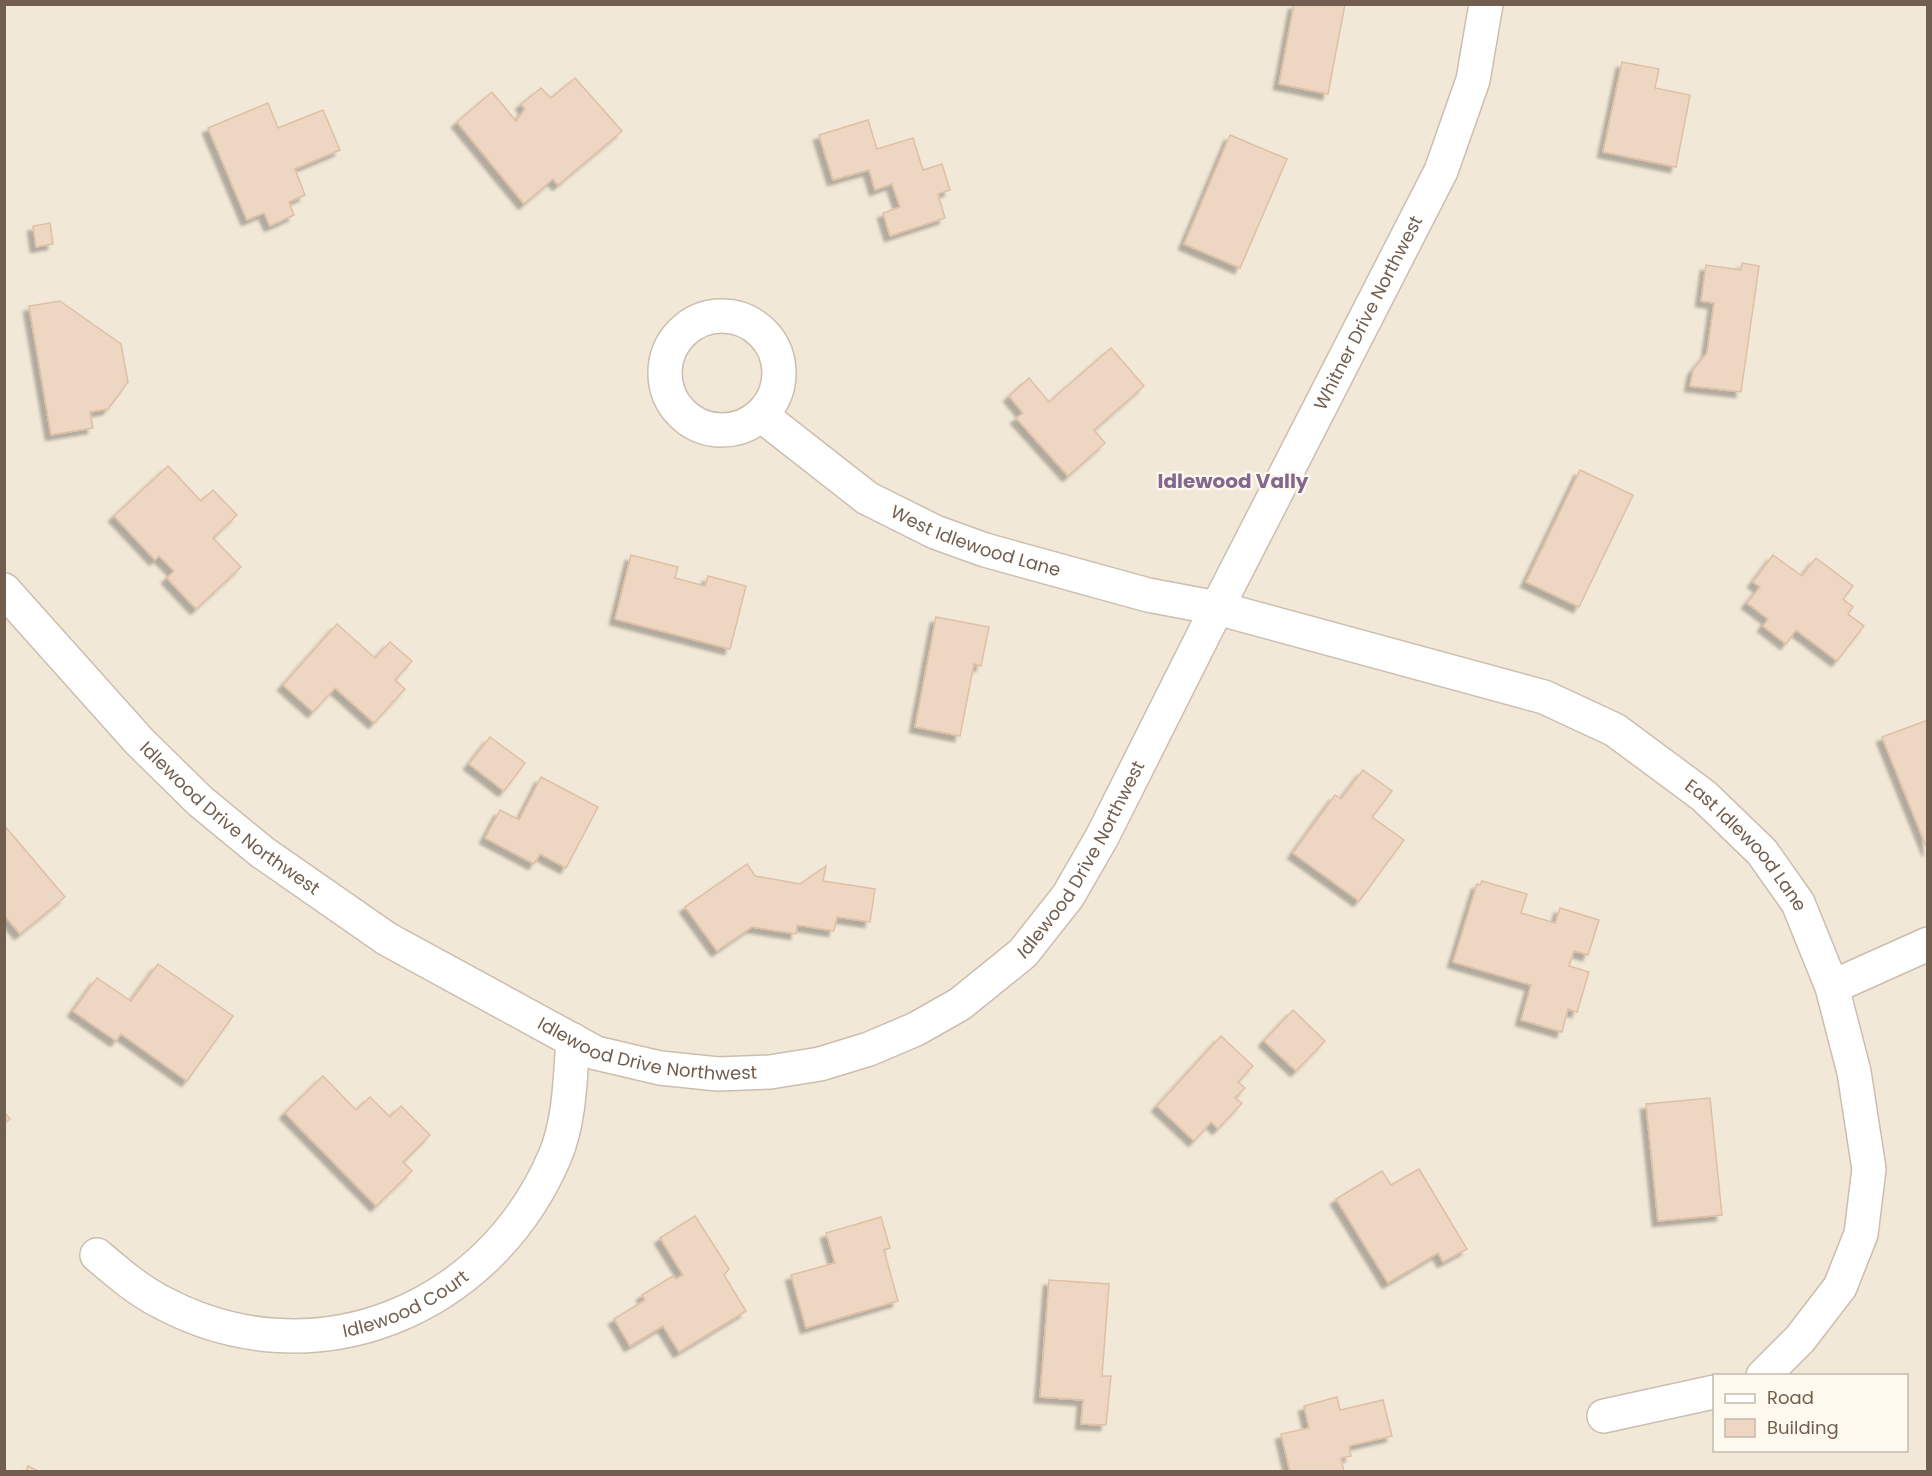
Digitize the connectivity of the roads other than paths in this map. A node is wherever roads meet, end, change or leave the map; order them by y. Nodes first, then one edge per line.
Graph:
1 (1486, 4) edge
2 (761, 415) dead end
3 (4, 591) edge
4 (1217, 608) junction
5 (1928, 944) edge
6 (1832, 987) junction
7 (573, 1040) junction
8 (97, 1255) dead end
9 (1765, 1374) edge
10 (1713, 1392) edge
11 (1604, 1416) dead end

1 - 4 street, Whitner Drive Northwest
2 - 4 street, West Idlewood Lane
3 - 7 street, Idlewood Drive Northwest
4 - 6 street, East Idlewood Lane
4 - 7 street, Idlewood Drive Northwest
5 - 6 street
6 - 9 street, East Idlewood Lane
7 - 8 street, Idlewood Court
10 - 11 street

